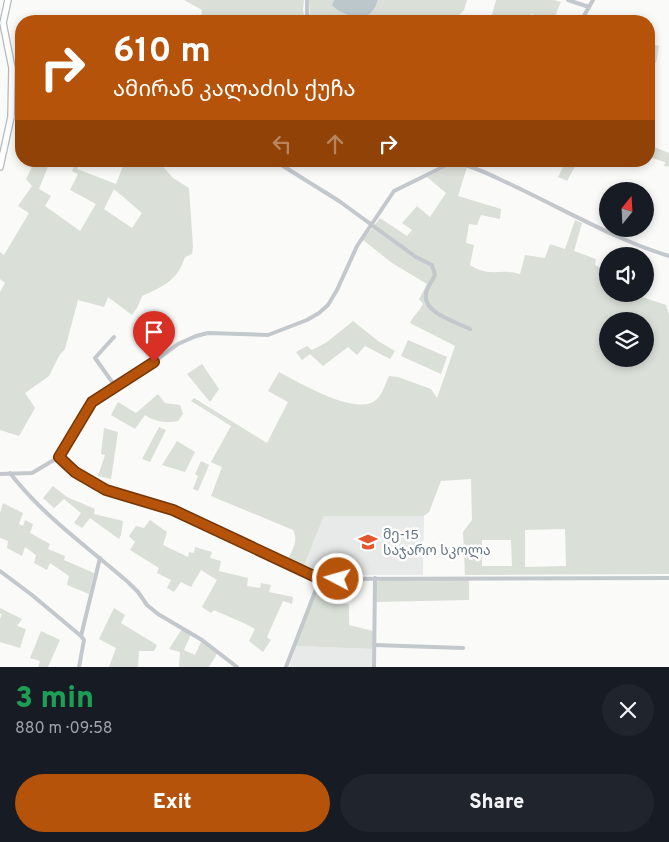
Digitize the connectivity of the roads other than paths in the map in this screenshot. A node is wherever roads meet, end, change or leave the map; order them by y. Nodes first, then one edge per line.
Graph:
1 (8, 0) edge
2 (308, 0) edge
3 (568, 0) edge
4 (593, 0) edge
5 (589, 7) junction
6 (307, 15) edge
7 (584, 15) edge
8 (11, 117) junction
9 (15, 117) edge
10 (0, 167) edge
11 (285, 167) edge
12 (442, 167) edge
13 (473, 167) edge
14 (372, 226) junction
15 (669, 256) edge
16 (470, 329) dead end
17 (114, 337) dead end
18 (115, 386) junction
19 (59, 457) junction
20 (10, 473) junction
21 (0, 474) edge
22 (100, 558) junction
23 (0, 571) edge
24 (375, 578) junction
25 (669, 578) edge
26 (320, 579) junction
27 (81, 636) junction
28 (374, 646) junction
29 (463, 648) dead end
30 (79, 667) edge
31 (237, 667) edge
32 (286, 667) edge
33 (374, 667) edge

1 - 8 street
2 - 6 street
3 - 5 street
4 - 5 street
5 - 7 street
8 - 9 street
8 - 10 street
11 - 14 street
12 - 14 street
13 - 15 street
14 - 16 street
14 - 18 street
17 - 18 street
18 - 19 street
19 - 20 street
19 - 26 street
20 - 21 street
20 - 22 street
22 - 27 street
22 - 31 street
23 - 27 street
24 - 25 street
24 - 26 street
24 - 28 street
26 - 32 street
27 - 30 street
28 - 29 street
28 - 33 street

